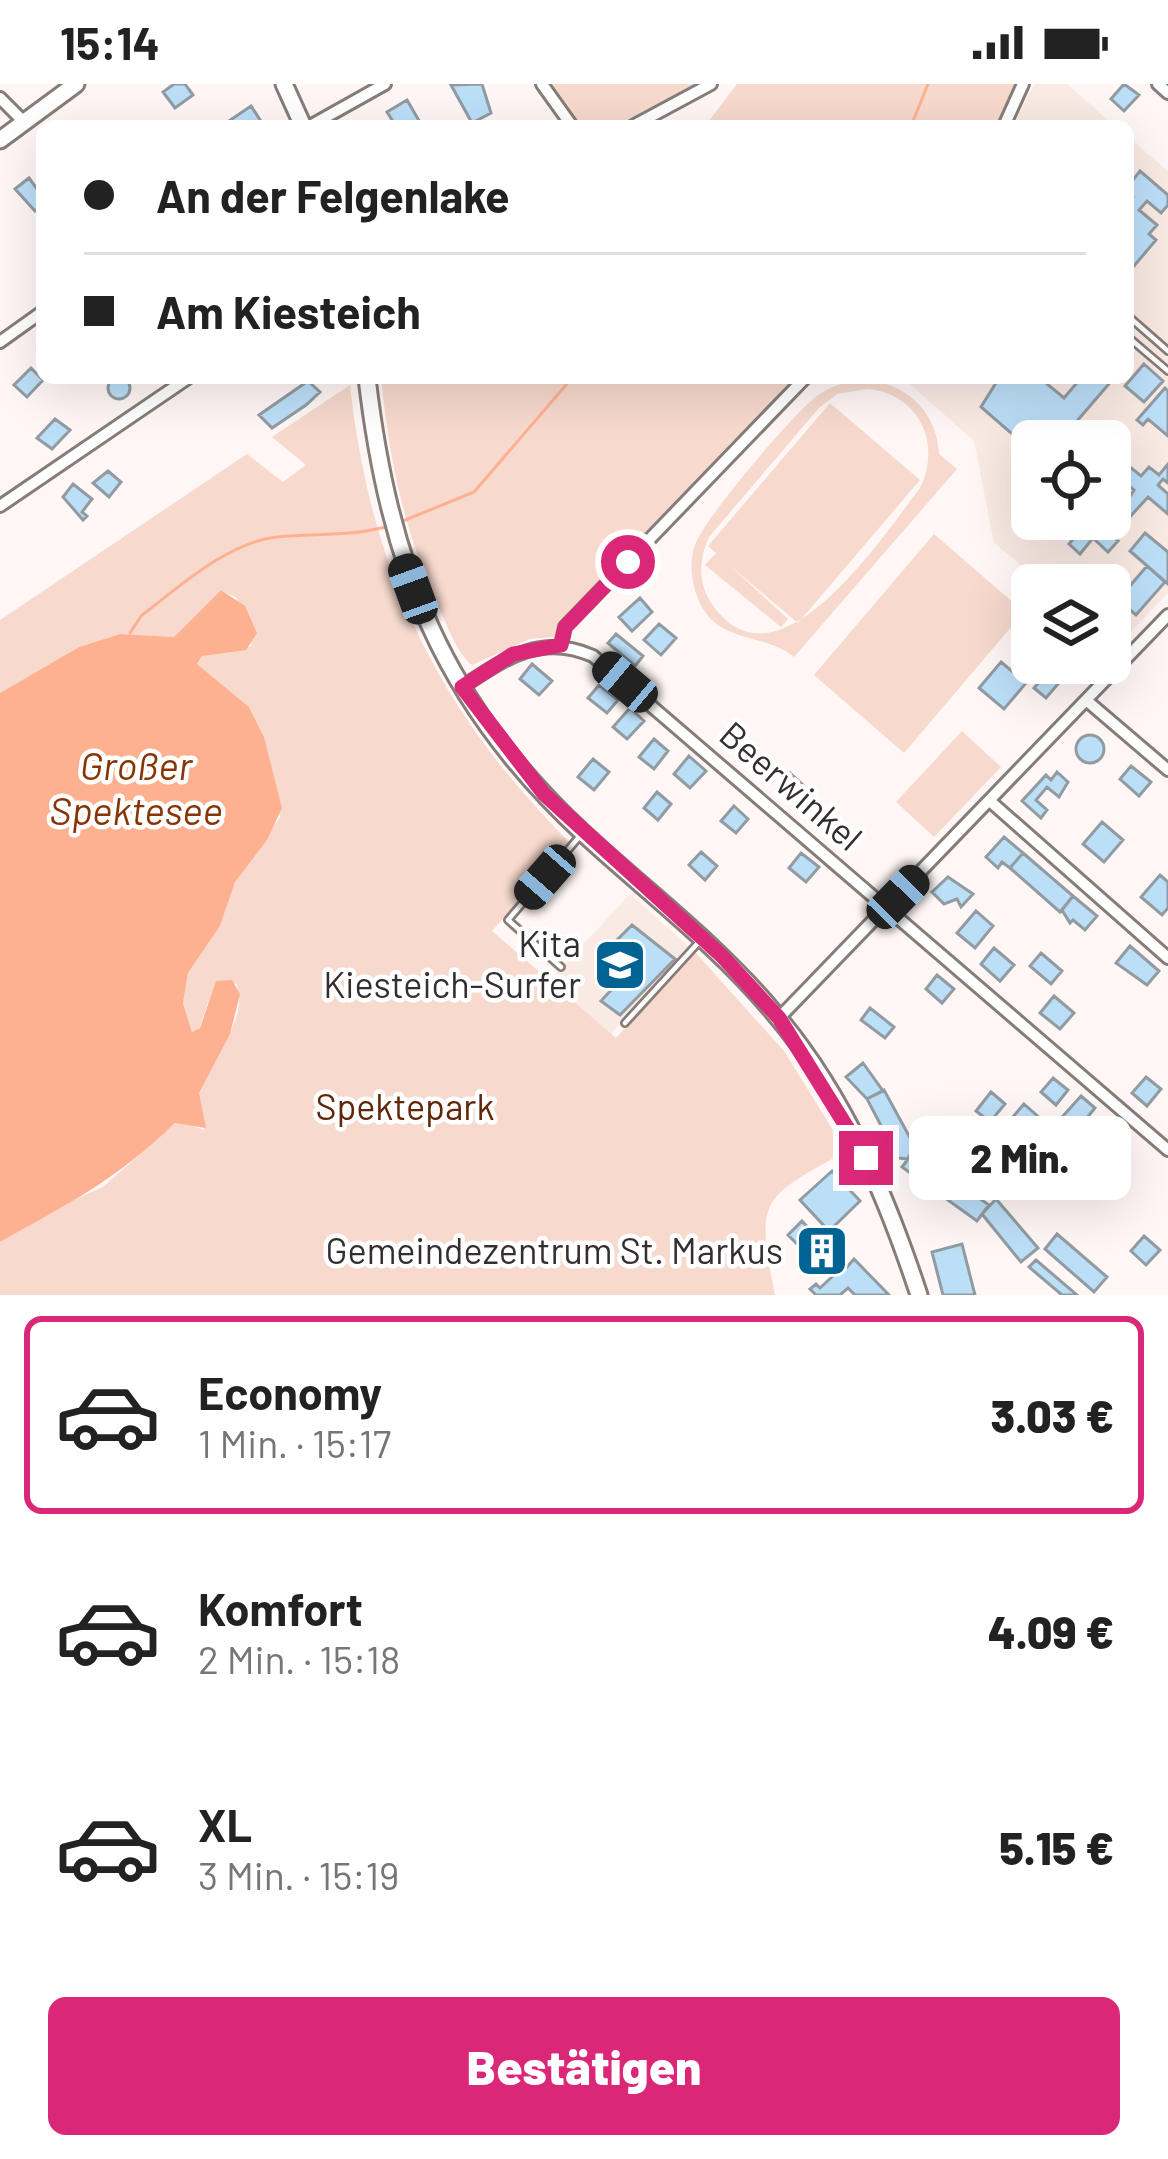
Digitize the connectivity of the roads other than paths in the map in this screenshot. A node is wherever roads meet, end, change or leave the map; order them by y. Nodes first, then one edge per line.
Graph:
1 (76, 84) edge
2 (284, 84) edge
3 (385, 84) edge
4 (542, 84) edge
5 (711, 84) edge
6 (1023, 84) edge
7 (1158, 84) edge
8 (1168, 93) edge
9 (0, 98) edge
10 (303, 120) edge
11 (317, 120) edge
12 (568, 120) edge
13 (644, 120) edge
14 (1007, 120) edge
15 (24, 122) junction
16 (0, 140) edge
17 (36, 316) edge
18 (1134, 321) edge
19 (0, 342) edge
20 (1134, 342) edge
21 (1168, 351) edge
22 (1168, 371) edge
23 (179, 384) edge
24 (368, 384) edge
25 (799, 384) edge
26 (0, 506) edge
27 (1168, 615) edge
28 (561, 645) junction
29 (462, 687) junction
30 (1086, 700) junction
31 (1168, 770) edge
32 (991, 802) junction
33 (583, 833) junction
34 (887, 908) junction
35 (702, 938) junction
36 (1167, 954) edge
37 (561, 967) dead end
38 (779, 1018) junction
39 (625, 1023) dead end
40 (1168, 1150) edge
41 (919, 1295) edge

1 - 15 street
2 - 10 street
3 - 11 street
4 - 12 street
5 - 13 street
6 - 14 street
7 - 8 street
9 - 15 street
15 - 16 street
17 - 19 street
18 - 21 lane
20 - 22 lane
23 - 26 street
24 - 29 street
25 - 28 street
27 - 30 street
28 - 29 street
28 - 34 street, Beerwinkel
29 - 33 street
30 - 31 street
30 - 32 street
32 - 34 street
32 - 36 street
33 - 35 street
33 - 37 lane
34 - 38 street
34 - 40 street, Beerwinkel
35 - 38 street
35 - 39 lane
38 - 41 street

